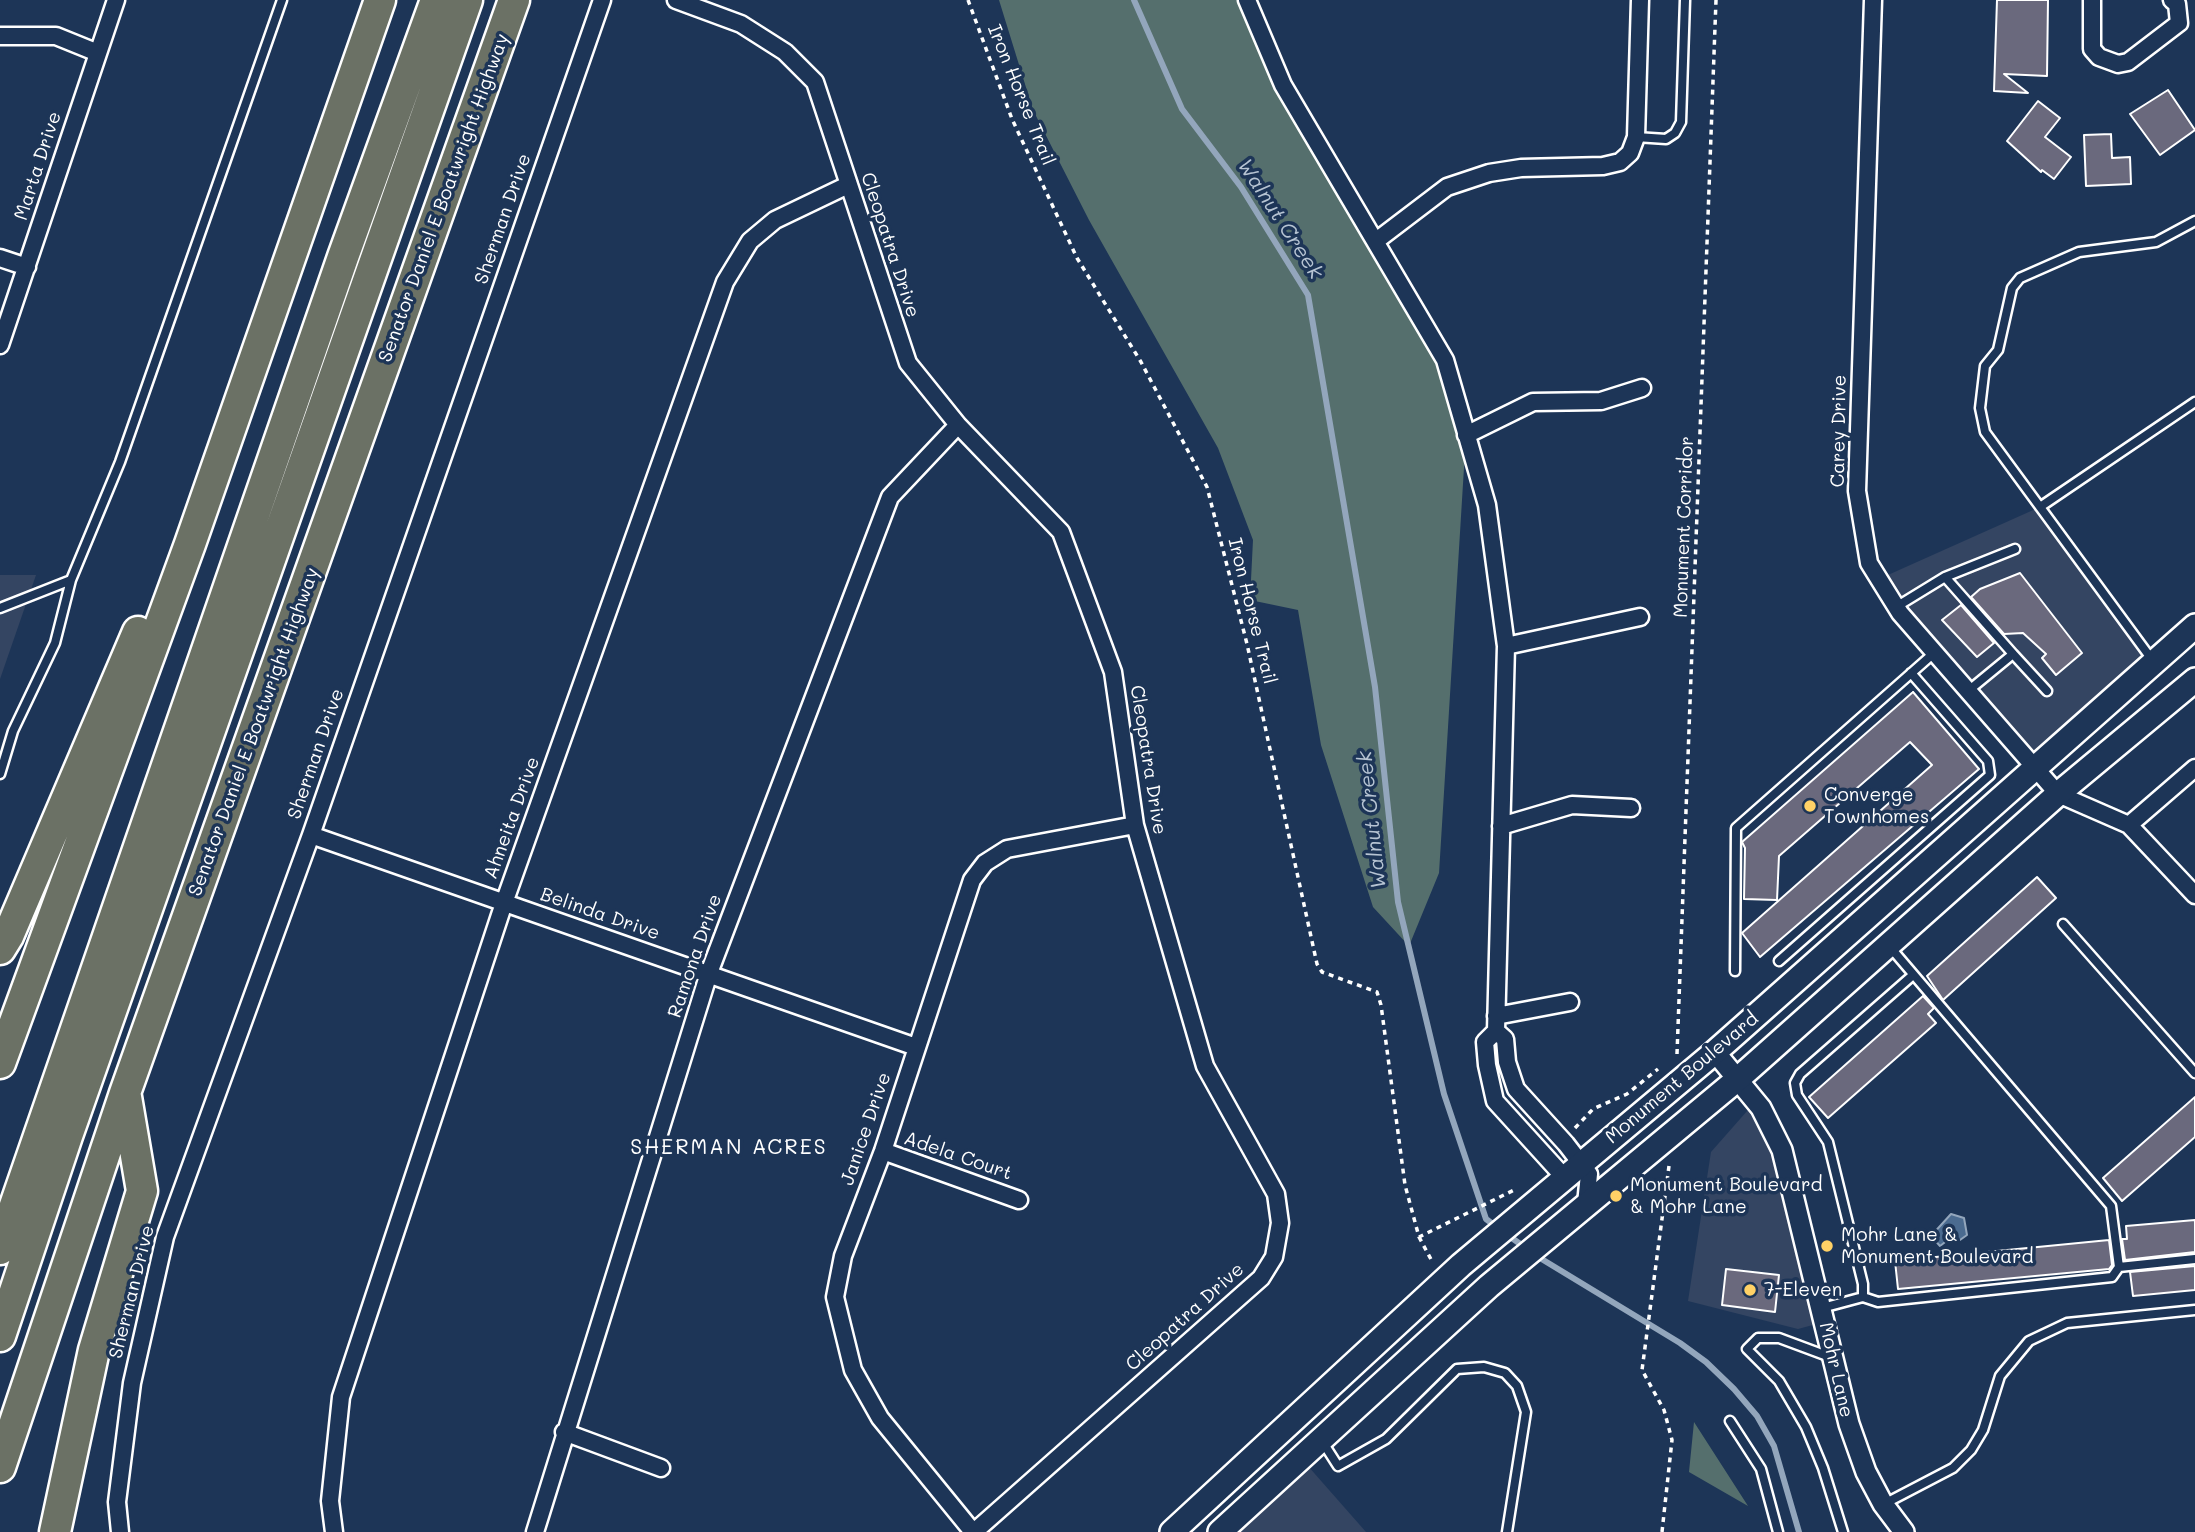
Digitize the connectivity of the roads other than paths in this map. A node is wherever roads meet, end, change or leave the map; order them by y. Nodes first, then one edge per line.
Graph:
1 (116, 0) edge
2 (282, 0) edge
3 (380, 0) edge
4 (436, 0) edge
5 (467, 0) edge
6 (514, 0) edge
7 (602, 0) edge
8 (676, 0) edge
9 (1247, 0) edge
10 (1640, 0) edge
11 (1685, 0) edge
12 (1873, 0) edge
13 (2092, 0) edge
14 (2172, 0) edge
15 (0, 36) edge
16 (98, 53) junction
17 (1636, 137) junction
18 (848, 185) junction
19 (2195, 221) edge
20 (1376, 241) junction
21 (0, 258) edge
22 (27, 267) junction
23 (0, 345) edge
24 (1642, 387) dead end
25 (2195, 402) edge
26 (958, 425) junction
27 (1466, 435) junction
28 (2040, 507) junction
29 (190, 544) junction
30 (2015, 549) dead end
31 (1945, 577) junction
32 (71, 580) junction
33 (1896, 607) junction
34 (0, 608) edge
35 (1640, 617) dead end
36 (2195, 626) edge
37 (1506, 646) junction
38 (1934, 653) junction
39 (2014, 654) junction
40 (2154, 662) junction
41 (1911, 673) junction
42 (2195, 680) edge
43 (1968, 691) junction
44 (2048, 691) dead end
45 (2195, 768) edge
46 (2037, 769) junction
47 (0, 775) edge
48 (2058, 794) junction
49 (1631, 808) dead end
50 (1135, 825) junction
51 (2129, 825) junction
52 (1502, 826) junction
53 (311, 835) junction
54 (2195, 895) edge
55 (504, 903) junction
56 (2063, 924) dead end
57 (1890, 947) junction
58 (0, 949) edge
59 (1779, 961) dead end
60 (1735, 971) dead end
61 (709, 973) junction
62 (1913, 975) junction
63 (1570, 1002) dead end
64 (1496, 1024) junction
65 (916, 1046) junction
66 (1715, 1052) junction
67 (0, 1063) edge
68 (2195, 1073) edge
69 (1739, 1078) junction
70 (125, 1093) junction
71 (883, 1151) junction
72 (1573, 1171) junction
73 (1019, 1200) dead end
74 (1586, 1204) junction
75 (0, 1249) edge
76 (2195, 1259) edge
77 (2119, 1267) junction
78 (1863, 1297) junction
79 (1822, 1308) junction
80 (2195, 1310) edge
81 (0, 1336) edge
82 (1833, 1358) junction
83 (1730, 1421) dead end
84 (564, 1432) junction
85 (1320, 1439) junction
86 (0, 1467) edge
87 (661, 1468) dead end
88 (1883, 1504) junction
89 (55, 1532) edge
90 (120, 1532) edge
91 (334, 1532) edge
92 (535, 1532) edge
93 (974, 1532) edge
94 (1172, 1532) edge
95 (1220, 1532) edge
96 (1507, 1532) edge
97 (1778, 1532) edge
98 (1843, 1532) edge
99 (1904, 1532) edge

1 - 16 street, Marta Drive
2 - 32 lane
3 - 29 highway
4 - 75 highway
5 - 81 highway
6 - 70 highway, Senator Daniel E Boatwright Highway
7 - 53 street, Sherman Drive
8 - 18 street, Cleopatra Drive
9 - 20 street
10 - 17 street
11 - 17 lane
12 - 33 street, Carey Drive
13 - 14 street
15 - 16 street
16 - 22 street, Marta Drive
17 - 20 street
18 - 26 street, Cleopatra Drive
18 - 55 street, Ahneita Drive
19 - 28 lane
20 - 27 street
21 - 22 street
22 - 23 street, Marta Drive
24 - 27 street
25 - 28 lane
26 - 50 street, Cleopatra Drive
26 - 61 street, Ramona Drive
27 - 37 street
28 - 40 lane
29 - 58 highway
29 - 67 highway
30 - 31 lane
31 - 33 lane
31 - 39 lane
32 - 34 lane
32 - 47 lane
33 - 38 street, Carey Drive
35 - 37 street
36 - 40 main road, Monument Boulevard
37 - 52 street
38 - 41 lane
38 - 43 street, Carey Drive
39 - 43 lane
39 - 44 lane
40 - 46 main road, Monument Boulevard
41 - 59 lane
41 - 60 lane
42 - 48 main road, Monument Boulevard
43 - 46 street, Carey Drive
45 - 51 street
46 - 48 street, Carey Drive
46 - 66 main road, Monument Boulevard
48 - 51 street
48 - 57 main road, Monument Boulevard
49 - 52 street
50 - 65 street, Janice Drive
50 - 93 street, Cleopatra Drive
51 - 54 street
52 - 64 street
53 - 55 street, Belinda Drive
53 - 90 street, Sherman Drive
55 - 61 street, Belinda Drive
55 - 91 street, Ahneita Drive
56 - 68 lane
57 - 62 lane
57 - 69 main road, Monument Boulevard
61 - 65 street, Belinda Drive
61 - 84 street, Ramona Drive
62 - 77 lane
62 - 78 lane
63 - 64 street
64 - 72 street
64 - 72 street
65 - 71 street, Janice Drive
66 - 69 street, Mohr Lane
66 - 72 main road, Monument Boulevard
69 - 74 main road, Monument Boulevard
69 - 79 street, Mohr Lane
70 - 86 highway, Senator Daniel E Boatwright Highway
70 - 89 highway
71 - 73 street, Adela Court
71 - 93 street, Janice Drive
72 - 74 street
72 - 94 main road, Monument Boulevard
74 - 85 main road, Monument Boulevard
76 - 77 lane
77 - 78 lane
78 - 79 lane
79 - 82 street, Mohr Lane
80 - 88 lane
82 - 88 street, Mohr Lane
82 - 98 lane
83 - 97 lane
84 - 87 street
84 - 92 street, Ramona Drive
85 - 95 main road, Monument Boulevard
85 - 96 lane
88 - 99 street, Mohr Lane

